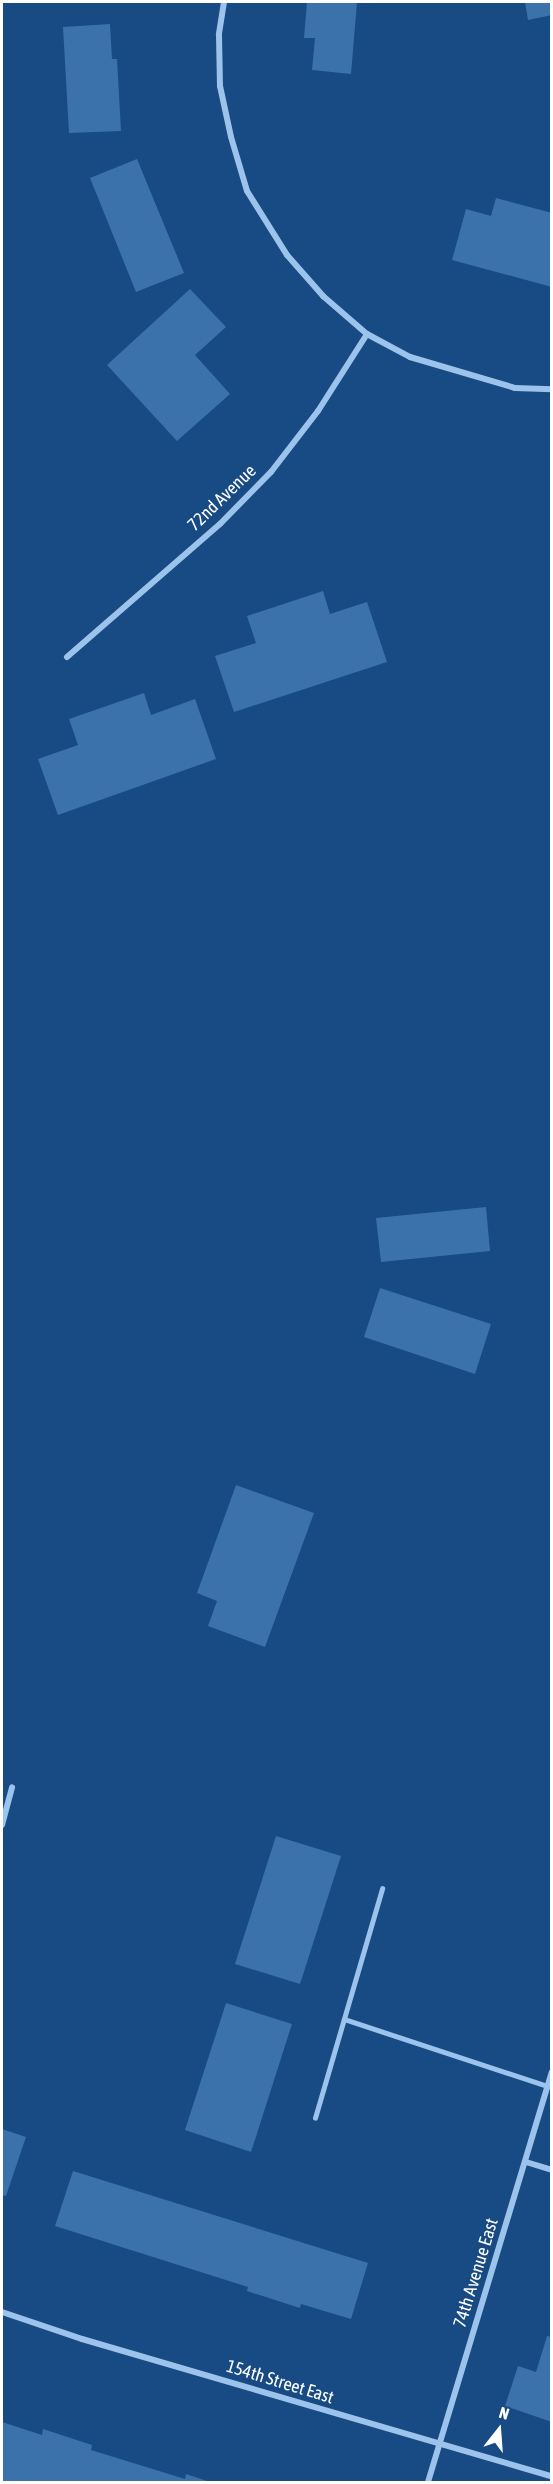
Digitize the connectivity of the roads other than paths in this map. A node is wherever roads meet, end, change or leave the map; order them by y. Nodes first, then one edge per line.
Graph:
1 (224, 2) edge
2 (367, 334) junction
3 (552, 389) edge
4 (67, 657) dead end
5 (12, 1786) dead end
6 (2, 1825) edge
7 (382, 1889) dead end
8 (344, 2019) junction
9 (552, 2072) edge
10 (548, 2086) junction
11 (315, 2118) dead end
12 (525, 2162) junction
13 (552, 2170) edge
14 (2, 2312) edge
15 (440, 2446) junction
16 (552, 2476) edge
17 (428, 2482) edge

1 - 2 street
2 - 3 street
2 - 4 street, 72nd Avenue
5 - 6 street
7 - 8 lane
8 - 10 lane
8 - 11 lane
9 - 10 street, 74th Avenue East
10 - 12 street, 74th Avenue East
12 - 13 street
12 - 15 street, 74th Avenue East
14 - 15 street, 154th Street East
15 - 16 street, 154th Street East
15 - 17 street, 74th Avenue East

